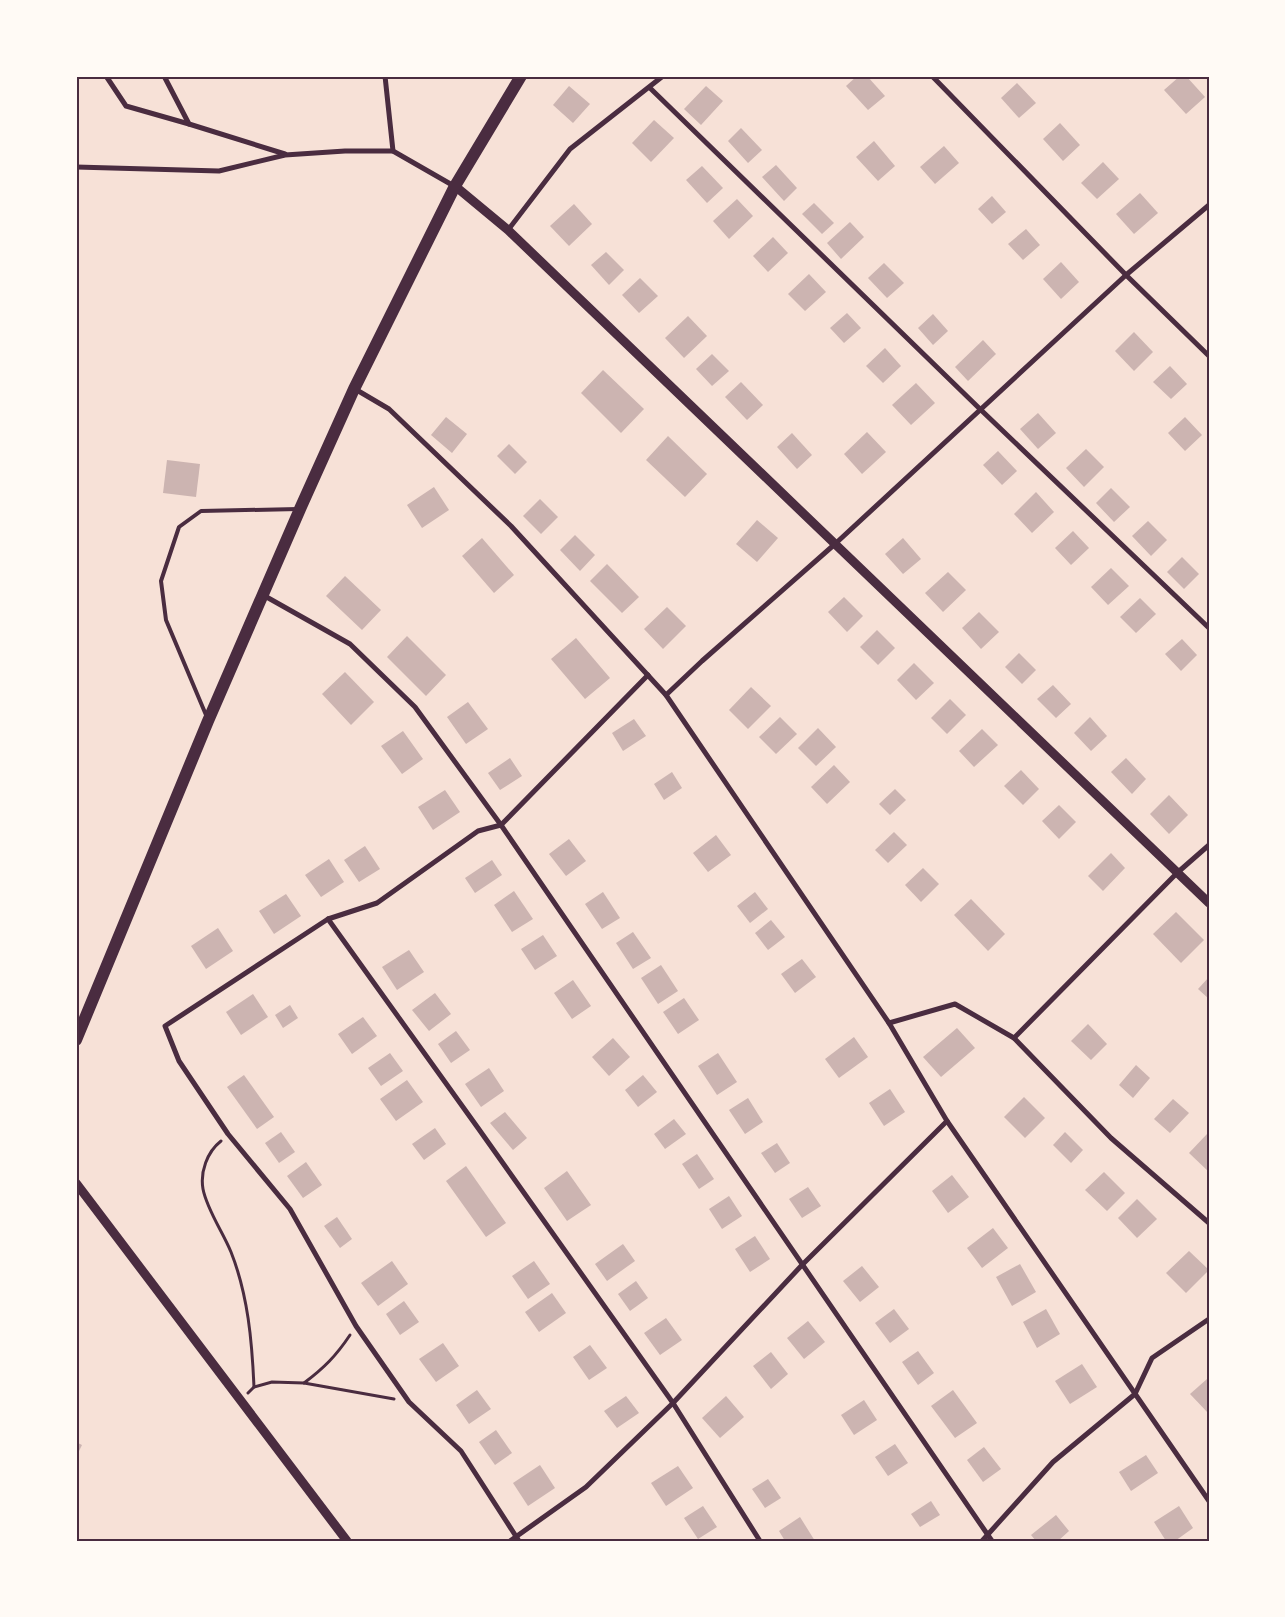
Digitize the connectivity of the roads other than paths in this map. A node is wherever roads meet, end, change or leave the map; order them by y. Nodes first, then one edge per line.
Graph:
1 (106, 76) edge
2 (164, 76) edge
3 (385, 76) edge
4 (520, 76) edge
5 (663, 76) edge
6 (932, 76) edge
7 (650, 88) junction
8 (189, 124) junction
9 (393, 151) junction
10 (286, 155) junction
11 (78, 167) edge
12 (76, 174) edge
13 (455, 186) junction
14 (1209, 205) edge
15 (508, 230) junction
16 (1126, 275) junction
17 (1209, 356) edge
18 (354, 389) junction
19 (981, 410) junction
20 (300, 509) junction
21 (835, 544) junction
22 (264, 595) junction
23 (1209, 628) edge
24 (648, 675) junction
25 (666, 695) junction
26 (208, 721) junction
27 (501, 825) junction
28 (1209, 845) edge
29 (1177, 873) junction
30 (1209, 904) edge
31 (328, 919) junction
32 (889, 1023) junction
33 (1014, 1038) junction
34 (76, 1040) edge
35 (947, 1121) junction
36 (76, 1183) edge
37 (1209, 1223) edge
38 (802, 1265) junction
39 (1209, 1319) edge
40 (1135, 1394) junction
41 (673, 1403) junction
42 (1209, 1501) edge
43 (988, 1534) junction
44 (517, 1538) edge
45 (347, 1541) edge
46 (510, 1541) edge
47 (760, 1541) edge
48 (982, 1541) edge
49 (992, 1541) edge

1 - 8 street
2 - 8 street
3 - 9 street
4 - 13 main road
5 - 7 street
6 - 16 street
7 - 15 street
7 - 19 street
8 - 10 street
9 - 10 street
9 - 13 street
10 - 11 street
11 - 12 street
13 - 15 street
13 - 18 main road
14 - 16 street
15 - 21 street
16 - 17 street
16 - 19 street
18 - 20 main road
18 - 24 street
19 - 21 street
19 - 23 street
20 - 22 main road
20 - 26 lane
21 - 25 street
21 - 29 street
22 - 26 main road
22 - 27 street
24 - 25 street
24 - 27 street
25 - 32 street
26 - 34 main road
27 - 31 street
27 - 38 street
28 - 29 street
29 - 30 street
29 - 33 street
31 - 41 street
31 - 44 street
32 - 33 street
32 - 35 street
33 - 37 street
35 - 38 street
35 - 40 street
36 - 45 street
38 - 41 street
38 - 43 street
39 - 40 street
40 - 42 street
40 - 43 street
41 - 44 street
41 - 47 street
43 - 48 street
43 - 49 street
44 - 46 street

